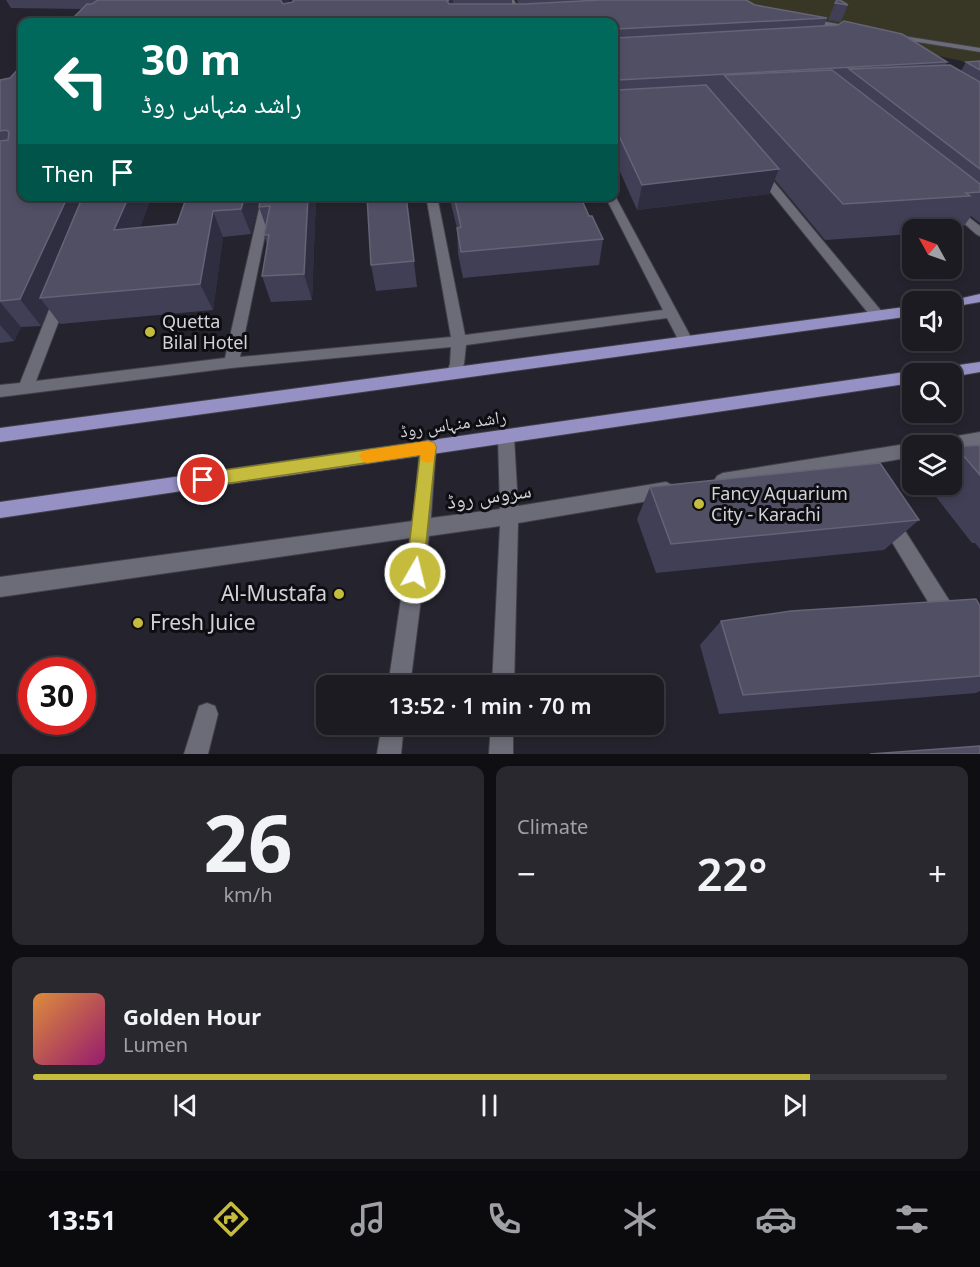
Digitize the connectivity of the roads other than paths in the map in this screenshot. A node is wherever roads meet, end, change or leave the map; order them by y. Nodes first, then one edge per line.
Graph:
1 (511, 0) edge
2 (519, 18) edge
3 (791, 19) edge
4 (863, 31) edge
5 (885, 35) edge
6 (980, 50) edge
7 (748, 158) edge
8 (267, 201) edge
9 (432, 201) edge
10 (613, 201) edge
11 (945, 202) edge
12 (980, 232) edge
13 (68, 281) edge
14 (980, 298) edge
15 (962, 301) edge
16 (902, 312) edge
17 (672, 313) junction
18 (878, 316) junction
19 (686, 340) junction
20 (459, 341) junction
21 (231, 363) junction
22 (980, 368) edge
23 (962, 371) edge
24 (453, 374) junction
25 (902, 378) edge
26 (26, 387) junction
27 (0, 391) edge
28 (0, 435) edge
29 (506, 437) junction
30 (980, 439) edge
31 (962, 442) edge
32 (428, 447) junction
33 (902, 452) edge
34 (852, 460) junction
35 (864, 480) edge
36 (710, 483) edge
37 (686, 487) edge
38 (882, 509) edge
39 (0, 510) edge
40 (509, 516) junction
41 (421, 528) junction
42 (0, 587) edge
43 (962, 638) edge
44 (401, 675) edge
45 (503, 675) edge
46 (207, 714) dead end
47 (392, 735) edge
48 (502, 735) edge
49 (196, 754) edge
50 (389, 754) edge
51 (501, 754) edge

1 - 2 street
3 - 4 street
5 - 6 street
7 - 18 street
8 - 21 street
9 - 20 street
10 - 17 street
11 - 12 street
13 - 26 street
14 - 15 main road
16 - 18 main road
17 - 19 street
17 - 20 street
18 - 19 main road
19 - 24 main road
20 - 21 street
20 - 24 street
21 - 26 street
22 - 23 main road
24 - 28 main road
25 - 29 main road, راشد منہاس روڈ
26 - 27 street
29 - 32 main road, راشد منہاس روڈ
29 - 40 street
30 - 31 street
32 - 39 main road, راشد منہاس روڈ
32 - 41 street
33 - 34 street
34 - 35 street
34 - 36 street
37 - 40 street, سروس روڈ
38 - 43 street
40 - 41 street, سروس روڈ
40 - 45 street
41 - 42 street, سروس روڈ
41 - 44 street
46 - 49 street
47 - 50 street
48 - 51 street

